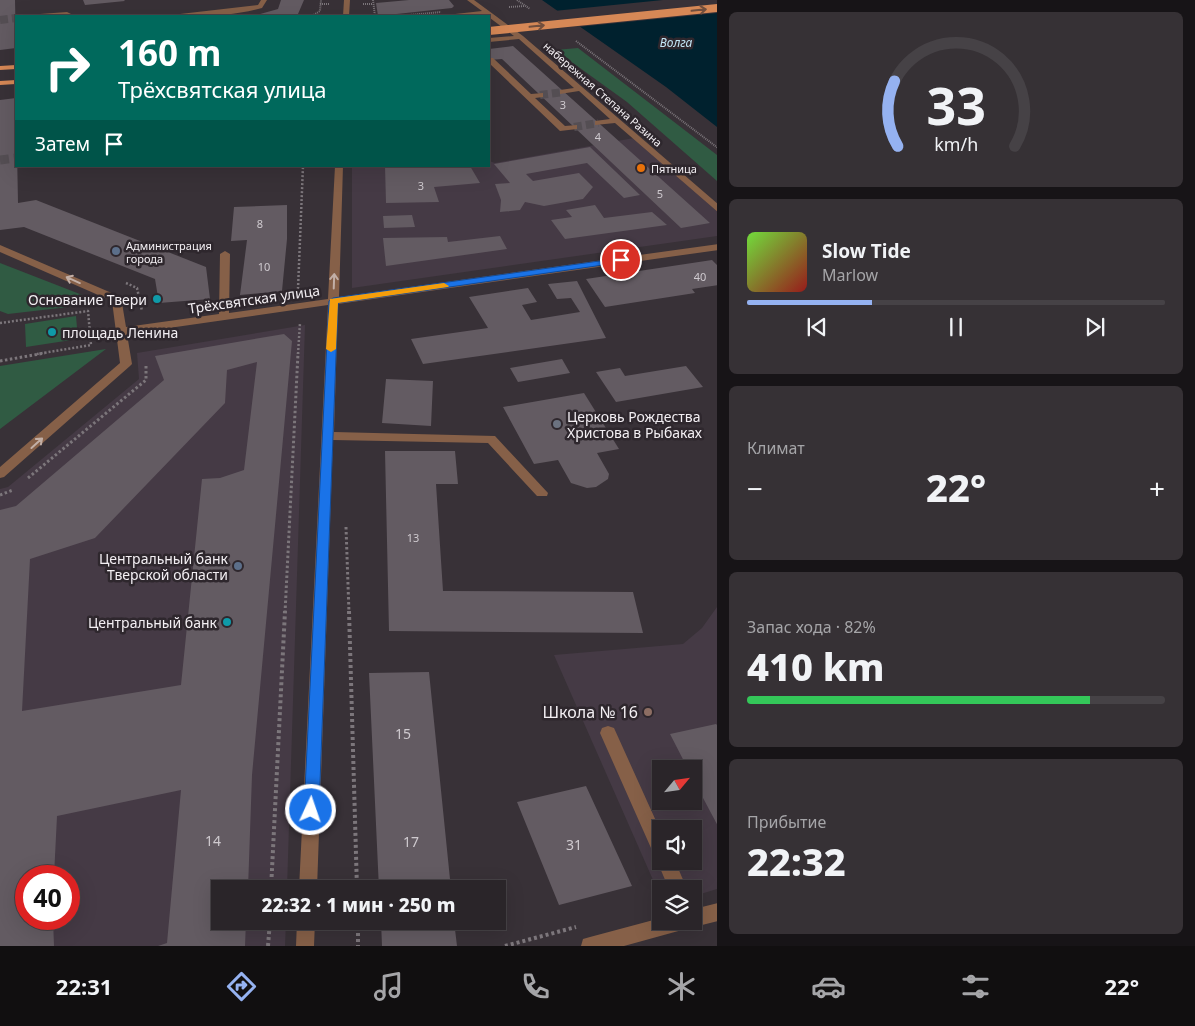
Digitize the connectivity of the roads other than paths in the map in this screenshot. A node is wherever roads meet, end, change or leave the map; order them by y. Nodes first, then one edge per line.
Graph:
1 (264, 0) edge
2 (347, 0) edge
3 (470, 0) edge
4 (717, 0) edge
5 (717, 8) edge
6 (487, 13) junction
7 (54, 15) edge
8 (70, 15) edge
9 (191, 15) edge
10 (346, 15) edge
11 (466, 15) edge
12 (490, 15) edge
13 (490, 15) edge
14 (490, 23) edge
15 (490, 31) edge
16 (521, 37) junction
17 (490, 40) edge
18 (492, 65) edge
19 (15, 67) edge
20 (0, 68) edge
21 (15, 82) edge
22 (0, 83) edge
23 (579, 89) junction
24 (563, 92) tunnel mouth
25 (540, 95) tunnel mouth
26 (529, 97) junction
27 (615, 120) junction
28 (598, 123) tunnel mouth
29 (574, 127) tunnel mouth
30 (339, 167) edge
31 (717, 208) edge
32 (717, 247) edge
33 (0, 248) edge
34 (225, 254) dead end
35 (333, 301) junction
36 (224, 317) junction
37 (122, 331) junction
38 (328, 436) junction
39 (0, 474) edge
40 (542, 493) dead end
41 (608, 733) dead end
42 (652, 831) edge
43 (308, 880) edge
44 (717, 912) edge
45 (702, 916) edge
46 (652, 929) edge
47 (306, 930) edge
48 (305, 946) edge
49 (590, 946) edge

1 - 9 street
2 - 10 street
3 - 6 street, набережная Степана Разина
4 - 14 main road
15 -> 5 main road, bridge
6 - 11 street
6 - 13 street, набережная Степана Разина
7 - 8 street
12 - 16 street, набережная Степана Разина
16 - 17 street
16 - 23 street, набережная Степана Разина
18 - 26 street
19 - 20 main road
21 - 22 main road
23 - 24 street
23 - 27 street, набережная Степана Разина
25 - 26 street
26 - 29 street
27 - 28 street
27 - 31 street, набережная Степана Разина
35 -> 30 street
32 - 35 street, Трёхсвятская улица
37 -> 33 street
34 - 36 street
35 - 36 street, Трёхсвятская улица
35 - 38 street
36 - 37 street, Трёхсвятская улица
39 -> 37 street
38 - 40 street
38 - 43 street
41 - 42 street
44 - 45 street
46 - 49 street
47 - 48 street

